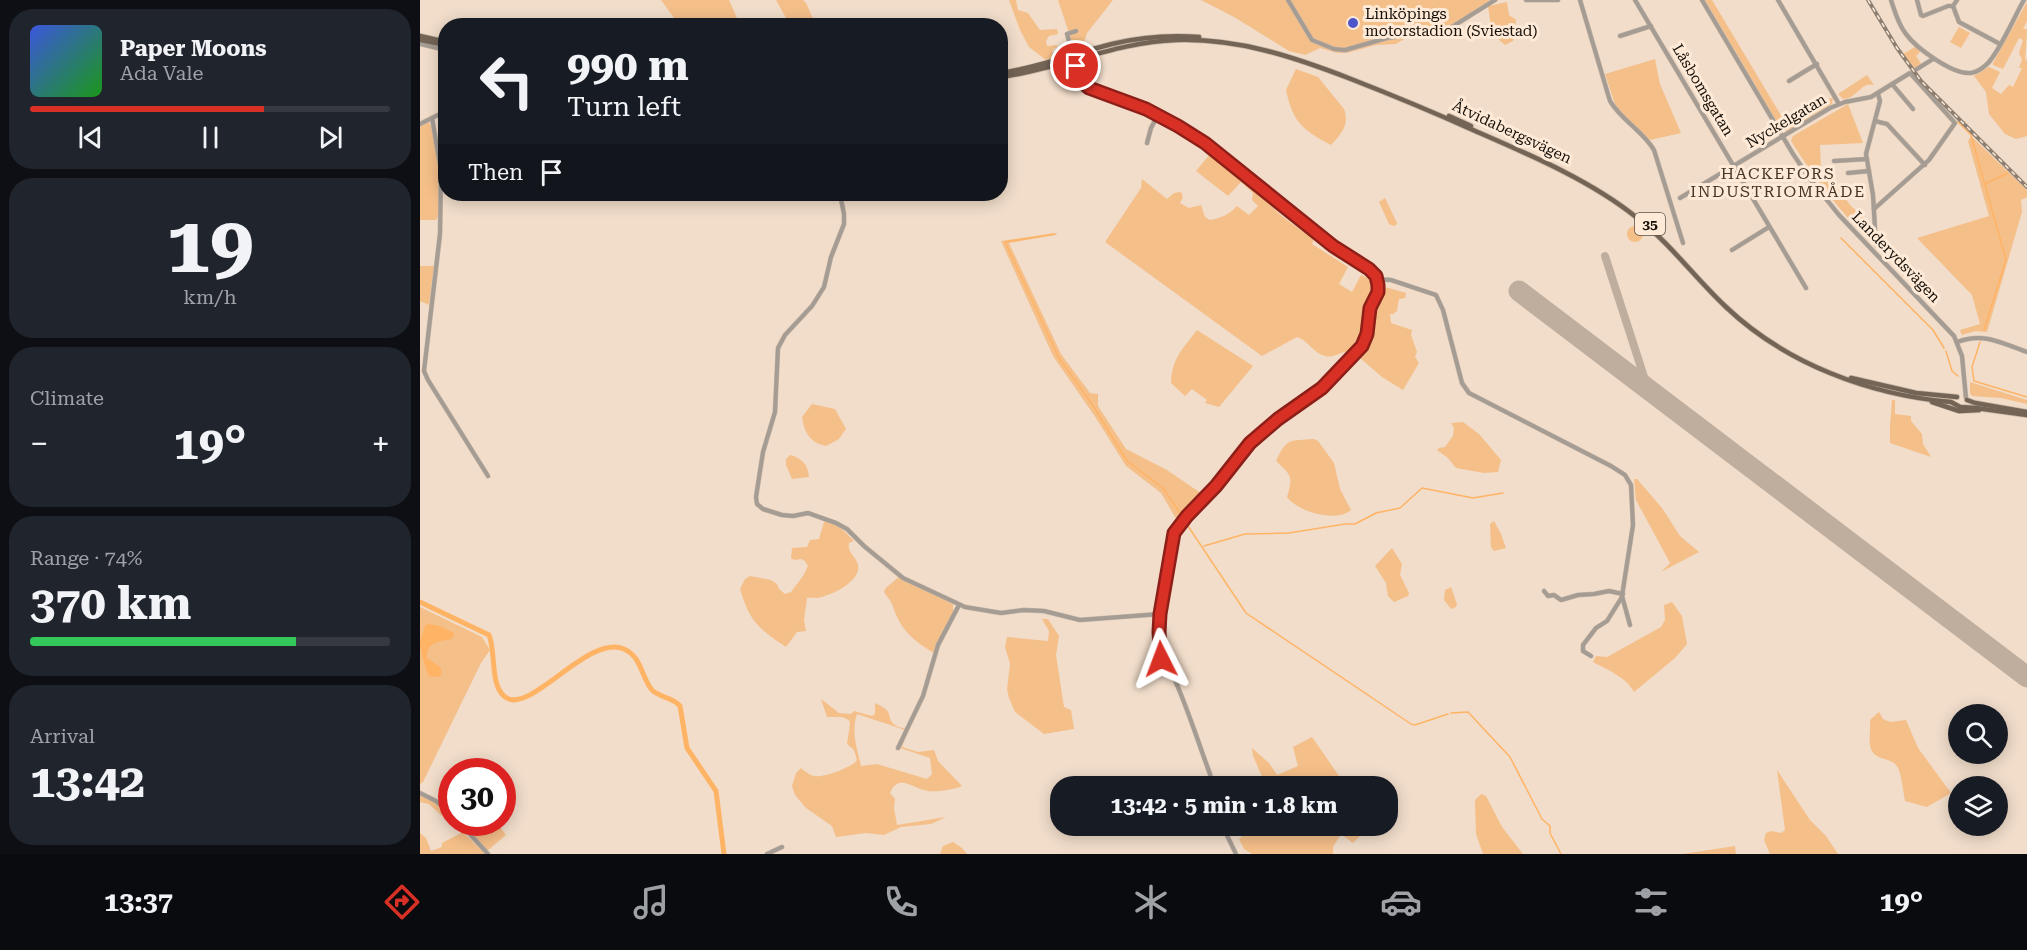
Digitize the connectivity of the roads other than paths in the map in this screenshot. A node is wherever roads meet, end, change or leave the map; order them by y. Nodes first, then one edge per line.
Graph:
1 (1288, 0) edge
2 (1495, 0) edge
3 (1526, 0) edge
4 (1558, 0) edge
5 (1580, 0) edge
6 (1635, 0) edge
7 (1702, 0) edge
8 (1778, 0) edge
9 (1891, 0) edge
10 (1917, 0) edge
11 (1956, 0) edge
12 (2024, 0) edge
13 (1953, 6) junction
14 (1651, 27) junction
15 (1076, 31) dead end
16 (1620, 36) dead end
17 (420, 40) edge
18 (438, 42) edge
19 (2000, 44) junction
20 (438, 47) edge
21 (1074, 57) junction
22 (1933, 58) junction
23 (1817, 64) junction
24 (1917, 69) dead end
25 (1008, 73) edge
26 (1788, 81) dead end
27 (1892, 84) junction
28 (1878, 94) junction
29 (1839, 104) junction
30 (1913, 110) dead end
31 (438, 115) edge
32 (1158, 115) junction
33 (432, 118) junction
34 (1875, 121) junction
35 (420, 124) edge
36 (1783, 137) junction
37 (1147, 143) dead end
38 (438, 153) edge
39 (1867, 159) junction
40 (1834, 161) dead end
41 (1925, 165) junction
42 (1734, 166) junction
43 (1869, 171) junction
44 (1848, 173) dead end
45 (1680, 198) dead end
46 (441, 201) edge
47 (841, 201) edge
48 (1874, 209) junction
49 (1769, 227) junction
50 (1683, 243) dead end
51 (1876, 245) dead end
52 (1732, 250) dead end
53 (1377, 279) junction
54 (1806, 288) dead end
55 (1957, 342) junction
56 (2027, 352) edge
57 (1964, 381) junction
58 (1958, 397) junction
59 (1922, 398) junction
60 (1966, 399) junction
61 (1956, 405) junction
62 (1964, 407) junction
63 (1993, 411) junction
64 (2027, 414) edge
65 (488, 476) dead end
66 (1544, 591) dead end
67 (1623, 595) junction
68 (959, 605) junction
69 (1160, 614) junction
70 (1630, 625) dead end
71 (1591, 656) dead end
72 (898, 748) dead end
73 (1210, 776) edge
74 (420, 793) edge
75 (438, 803) edge
76 (472, 836) edge
77 (1227, 836) edge
78 (782, 847) dead end
79 (488, 854) edge
80 (767, 854) edge
81 (1236, 854) edge

1 - 2 street
3 - 4 street
5 - 50 street
6 - 14 street, Låsbomsgatan
7 - 36 street, Landerydsvägen
8 - 23 street
9 - 22 street
10 - 13 street
11 - 13 street
12 - 19 street
13 - 19 street
14 - 16 street
14 - 42 street, Låsbomsgatan
15 - 21 street
17 - 18 main road
17 - 20 street
19 - 22 street
21 - 25 main road, Åtvidabergsvägen / 35
21 - 32 street
21 - 58 main road, Åtvidabergsvägen / 35
21 - 59 main road, Åtvidabergsvägen / 35
22 - 24 street
23 - 26 street
23 - 29 street
27 - 28 street
27 - 30 street
27 - 41 street
28 - 29 street, Nyckelgatan
28 - 34 street
29 - 36 street, Nyckelgatan
31 - 33 street
32 - 37 street
32 - 53 street
33 - 35 street
33 - 38 street
34 - 39 street
34 - 41 street
36 - 42 street, Nyckelgatan
36 - 55 street, Landerydsvägen
39 - 40 street
39 - 43 street
41 - 48 street
42 - 45 street, Nyckelgatan
42 - 49 street, Låsbomsgatan
43 - 44 street
43 - 48 street
46 - 65 street
47 - 68 street
48 - 51 street
49 - 52 street
49 - 54 street, Låsbomsgatan
53 - 67 street
53 - 69 street
55 - 56 street
55 - 57 street, Landerydsvägen
57 - 58 street, Landerydsvägen
57 - 60 street, Landerydsvägen
58 - 60 main road, 35
58 - 61 main road
59 - 61 main road, Åtvidabergsvägen / 35
59 - 63 main road, Åtvidabergsvägen / 35
60 - 62 main road
60 - 64 main road, Åtvidabergsvägen / 35
61 - 62 main road, 35
62 - 63 main road, Åtvidabergsvägen / 35
63 - 64 main road, Åtvidabergsvägen / 35
66 - 67 street
67 - 70 street
67 - 71 street
68 - 69 street
68 - 72 street
69 - 73 street
74 - 75 street
76 - 79 street
77 - 81 street
78 - 80 street

